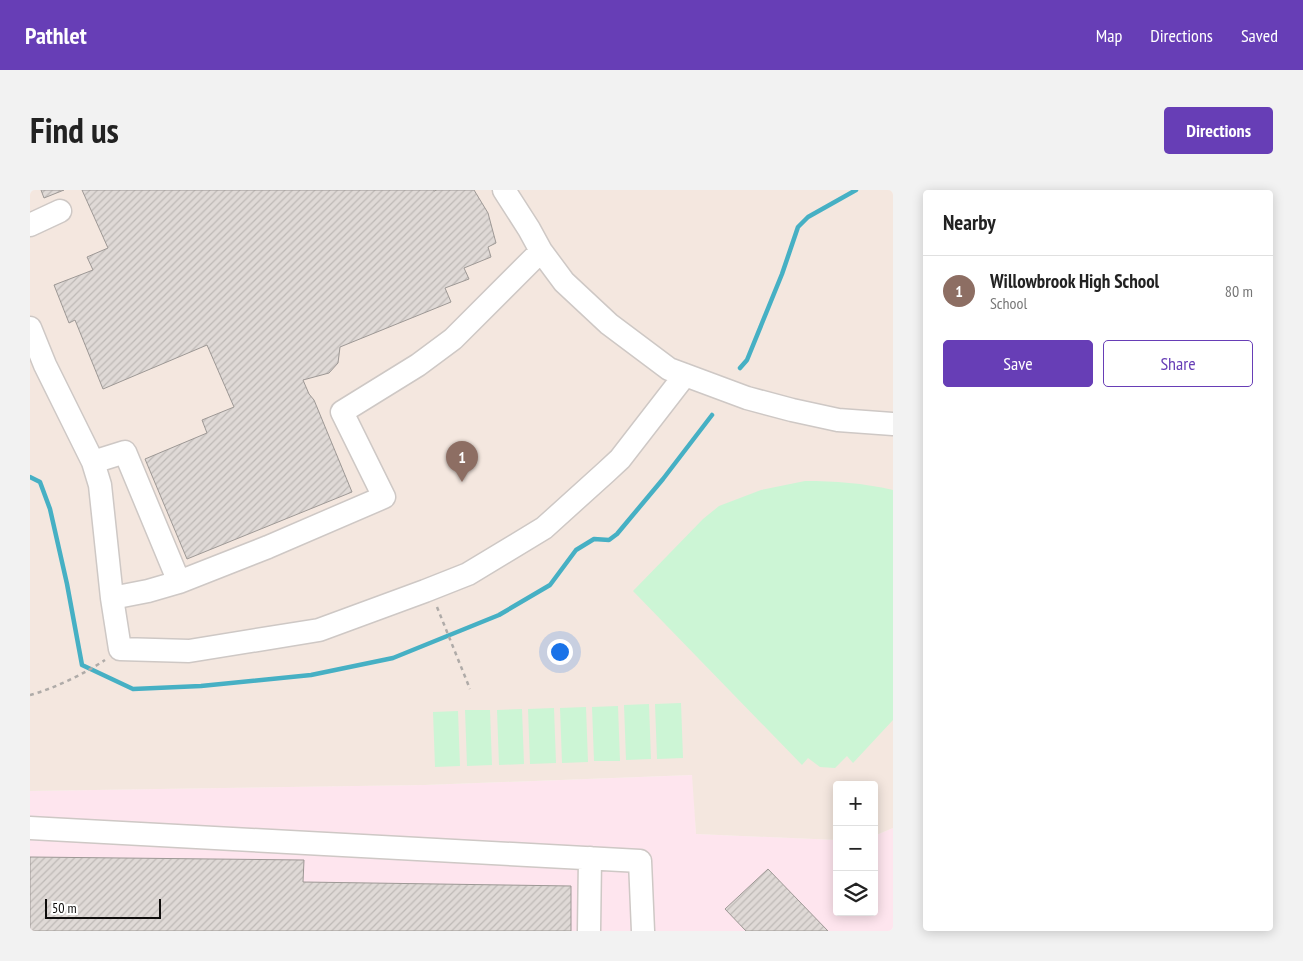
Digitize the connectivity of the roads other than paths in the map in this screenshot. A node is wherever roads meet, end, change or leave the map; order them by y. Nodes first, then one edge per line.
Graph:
1 (504, 190) edge
2 (60, 211) dead end
3 (30, 225) edge
4 (541, 251) junction
5 (30, 328) edge
6 (685, 375) junction
7 (893, 424) edge
8 (93, 462) junction
9 (179, 582) junction
10 (112, 598) junction
11 (30, 828) edge
12 (590, 858) junction
13 (589, 931) edge
14 (643, 931) edge

1 - 4 lane
2 - 3 lane
4 - 6 lane
4 - 9 lane
5 - 8 lane
6 - 7 lane
6 - 10 lane
8 - 9 lane
8 - 10 lane
9 - 10 lane
11 - 12 lane
12 - 13 lane
12 - 14 lane

